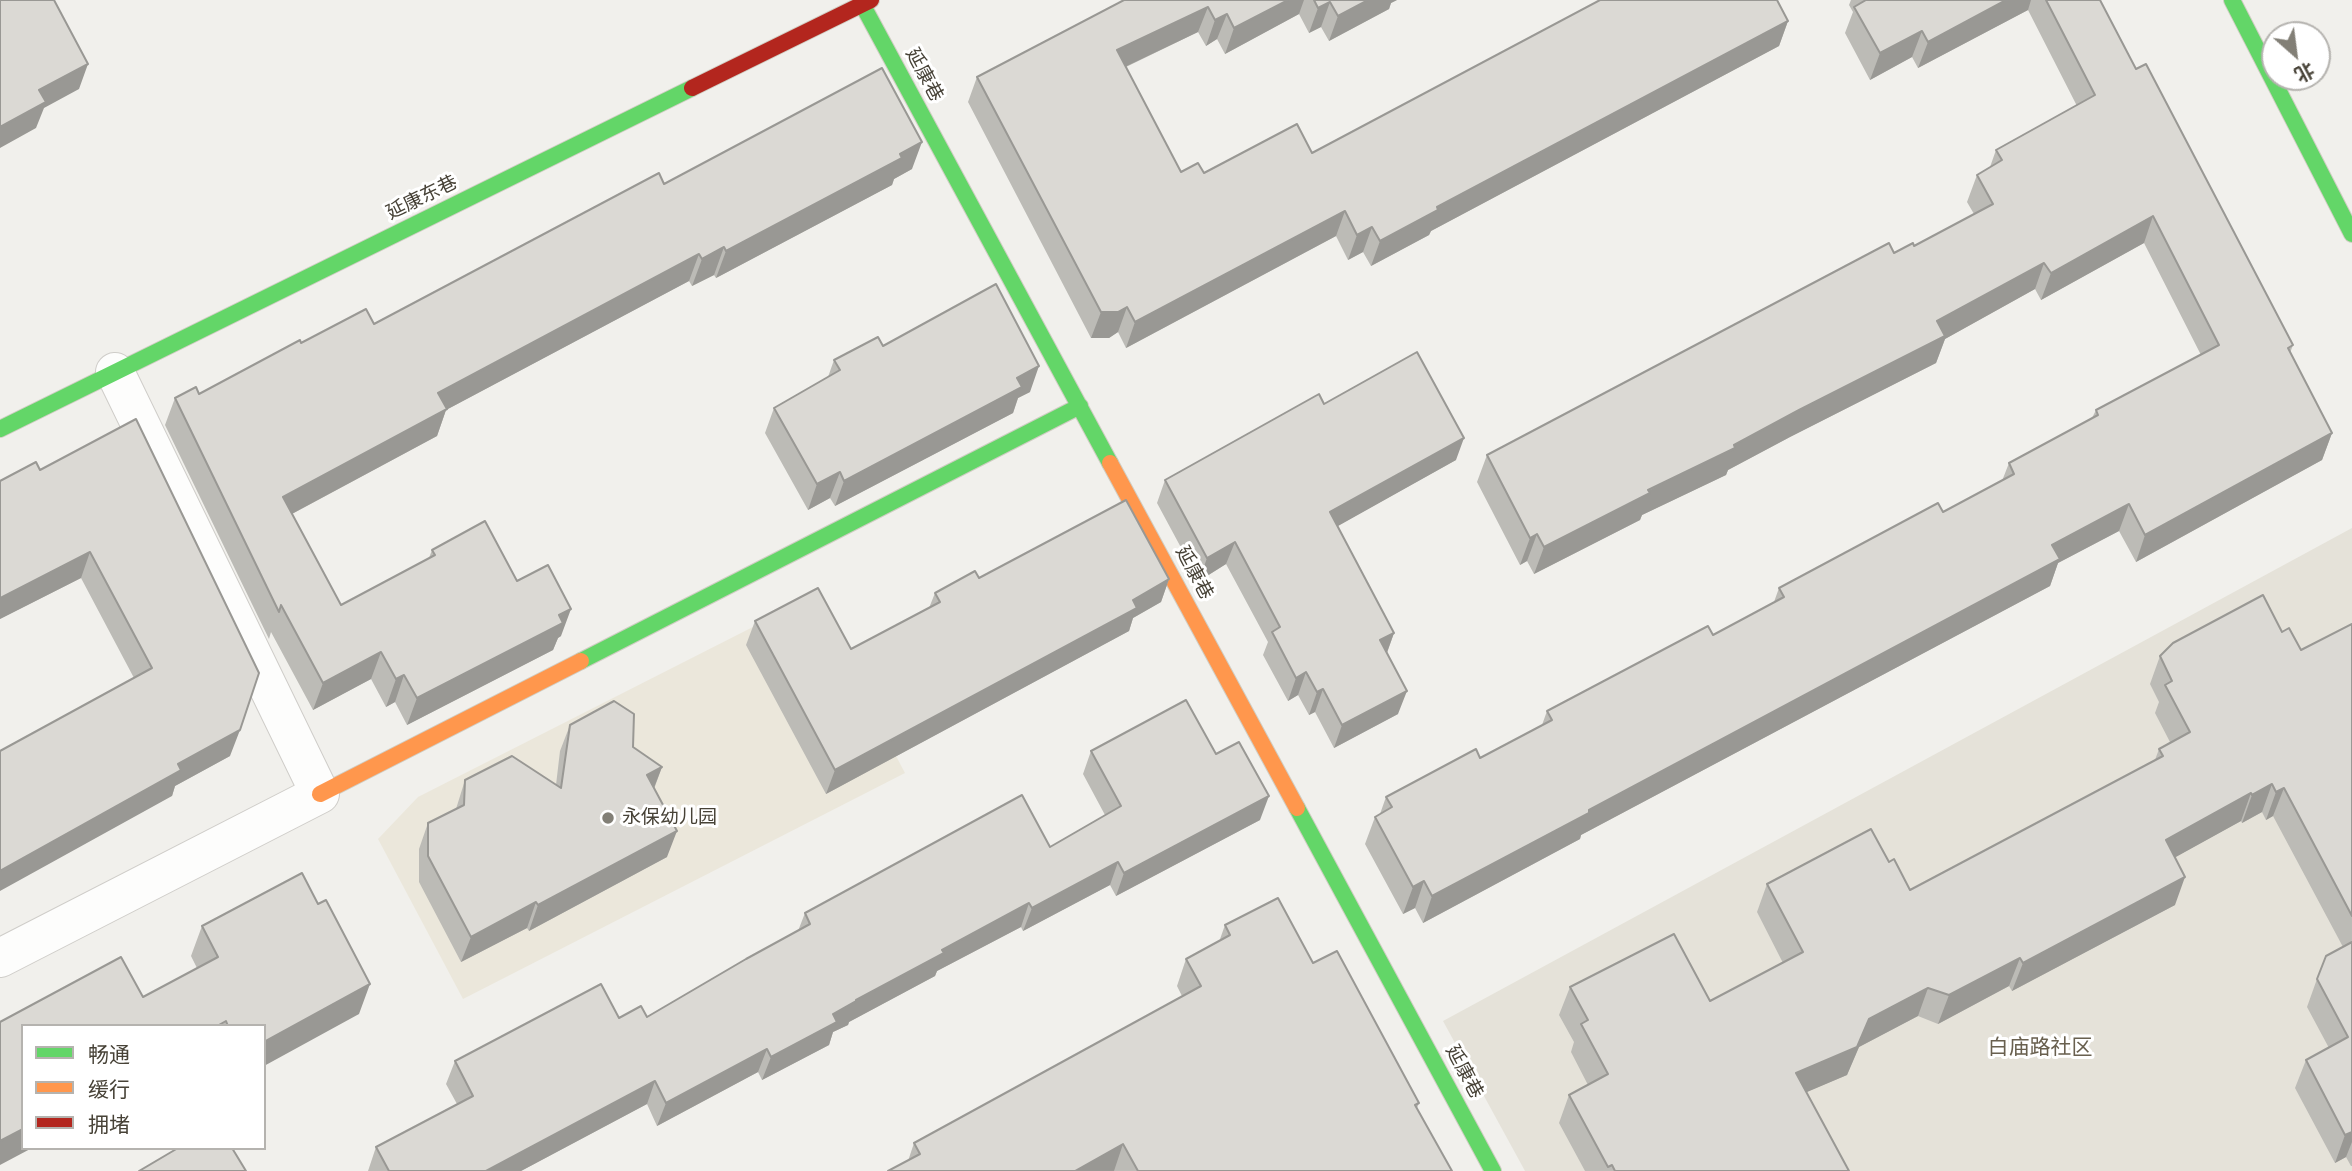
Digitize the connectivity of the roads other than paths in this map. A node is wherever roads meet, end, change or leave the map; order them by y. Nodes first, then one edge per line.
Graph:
1 (2232, 0) edge
2 (866, 2) edge
3 (2352, 234) edge
4 (115, 372) junction
5 (1080, 407) junction
6 (0, 429) edge
7 (320, 794) junction
8 (0, 958) edge
9 (1493, 1171) edge

1 - 3 street
2 - 4 street, 延康东巷
2 - 5 street, 延康巷
4 - 6 street, 延康东巷
4 - 7 street
5 - 7 street
5 - 9 street, 延康巷
7 - 8 street

